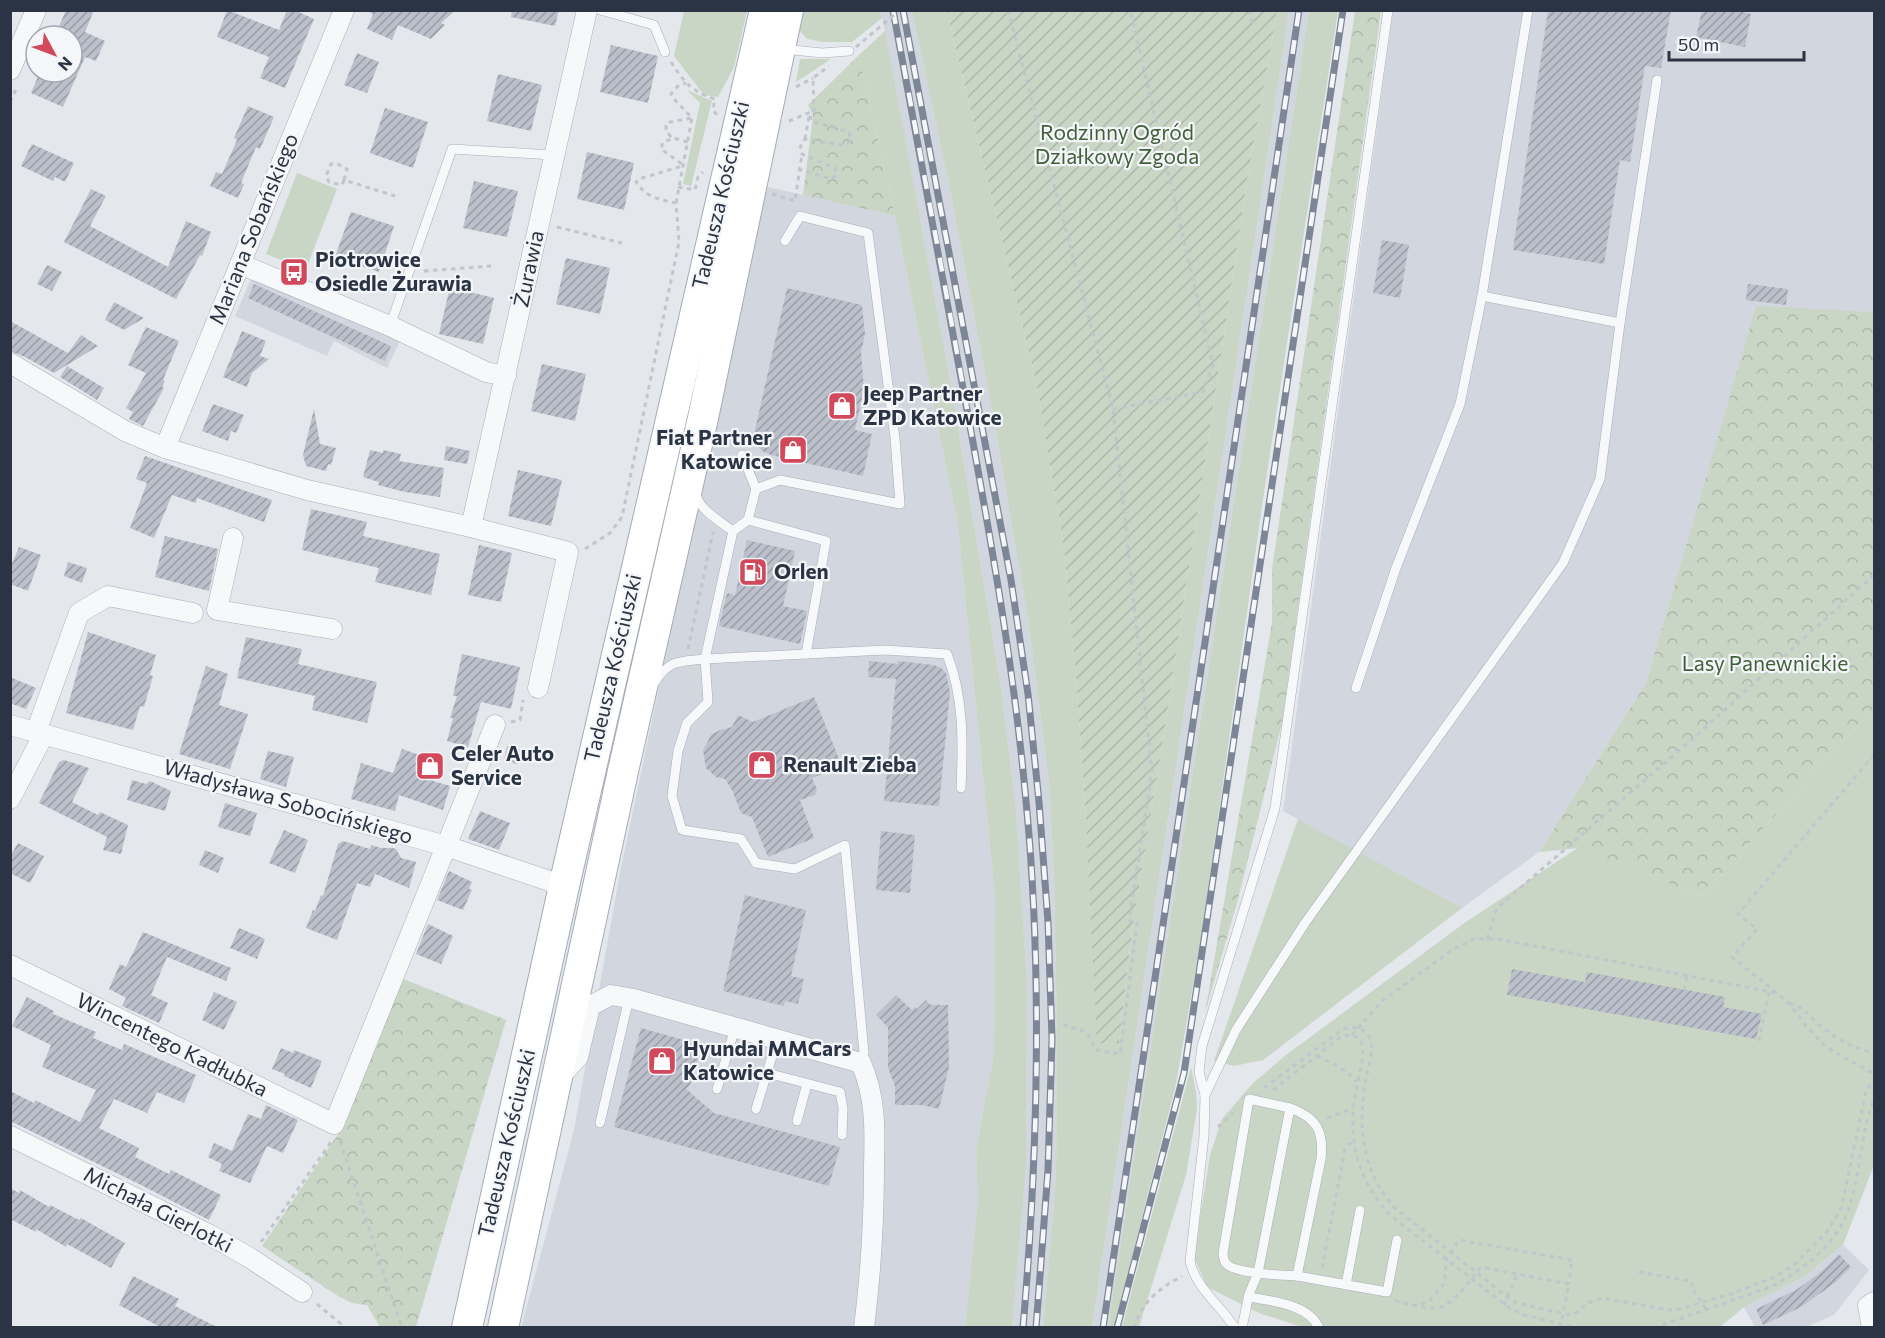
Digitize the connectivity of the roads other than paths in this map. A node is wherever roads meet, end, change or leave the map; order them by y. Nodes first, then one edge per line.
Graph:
1 (36, 10) edge
2 (344, 10) edge
3 (587, 10) edge
4 (600, 10) edge
5 (765, 10) edge
6 (788, 10) edge
7 (1389, 10) edge
8 (1528, 10) edge
9 (781, 49) junction
10 (853, 49) road end
11 (665, 52) road end
12 (10, 70) edge
13 (1657, 80) dead end
14 (553, 155) junction
15 (785, 241) dead end
16 (240, 264) junction
17 (1482, 296) junction
18 (1620, 323) junction
19 (390, 326) junction
20 (10, 363) edge
21 (506, 376) junction
22 (703, 418) junction
23 (165, 448) junction
24 (742, 455) dead end
25 (756, 489) junction
26 (747, 520) junction
27 (471, 527) junction
28 (734, 531) junction
29 (233, 538) dead end
30 (193, 613) dead end
31 (332, 629) dead end
32 (806, 654) junction
33 (705, 659) junction
34 (538, 688) road end
35 (1356, 688) dead end
36 (10, 725) edge
37 (495, 725) road end
38 (40, 733) junction
39 (623, 771) junction
40 (961, 788) dead end
41 (10, 798) edge
42 (446, 846) junction
43 (564, 886) junction
44 (10, 965) edge
45 (629, 998) junction
46 (735, 1028) junction
47 (777, 1040) junction
48 (861, 1064) junction
49 (767, 1073) junction
50 (558, 1079) junction
51 (807, 1084) junction
52 (717, 1089) dead end
53 (1205, 1095) junction
54 (1290, 1108) junction
55 (756, 1109) dead end
56 (797, 1121) dead end
57 (600, 1123) dead end
58 (843, 1135) dead end
59 (10, 1136) edge
60 (1360, 1210) dead end
61 (1397, 1240) dead end
62 (1258, 1273) junction
63 (1297, 1276) junction
64 (1346, 1285) junction
65 (474, 1288) junction
66 (302, 1292) road end
67 (1249, 1297) junction
68 (1875, 1302) edge
69 (459, 1328) edge
70 (467, 1328) edge
71 (503, 1328) edge
72 (864, 1328) edge
73 (1235, 1328) edge
74 (1242, 1328) edge
75 (1319, 1328) edge
76 (1872, 1328) edge

1 - 12 street
2 - 16 street, Mariana Sobańskiego
3 - 14 street, Żurawia
4 - 11 lane
5 - 43 main road, Tadeusza Kościuszki
6 - 9 main road, Tadeusza Kościuszki
7 - 53 lane
8 - 17 lane
9 - 10 lane
9 - 22 main road, Tadeusza Kościuszki
13 - 18 lane
14 - 19 lane
14 - 21 street, Żurawia
15 - 25 lane
16 - 19 street
16 - 23 street, Mariana Sobańskiego
17 - 18 lane
17 - 35 lane
18 - 53 lane
19 - 21 street
20 - 23 street
21 - 27 street, Żurawia
22 - 28 lane
22 - 39 main road, Tadeusza Kościuszki
23 - 27 street
24 - 25 lane
25 - 26 lane
26 - 28 lane
26 - 32 lane
27 - 34 street
28 - 33 lane
29 - 31 street
30 - 38 street
32 - 33 lane
32 - 40 lane
33 - 39 lane
33 - 48 lane
36 - 38 street, Władysława Sobocińskiego
37 - 42 street
38 - 41 street
38 - 42 street, Władysława Sobocińskiego
39 - 50 main road, Tadeusza Kościuszki
42 - 43 street, Władysława Sobocińskiego
42 - 44 street, Wincentego Kadłubka
43 - 65 main road, Tadeusza Kościuszki
45 - 46 street
45 - 50 street
45 - 57 lane
46 - 47 street
46 - 52 lane
47 - 48 street
47 - 49 lane
48 - 72 street
49 - 51 lane
49 - 55 lane
50 - 71 main road, Tadeusza Kościuszki
51 - 56 lane
51 - 58 lane
53 - 73 lane
54 - 62 lane
54 - 62 lane
54 - 63 lane
59 - 66 street, Michała Gierlotki
60 - 64 lane
61 - 64 lane
62 - 63 lane
62 - 67 lane
63 - 64 lane
65 - 69 main road
65 - 70 main road, Tadeusza Kościuszki
67 - 74 lane
67 - 75 lane
68 - 76 street

